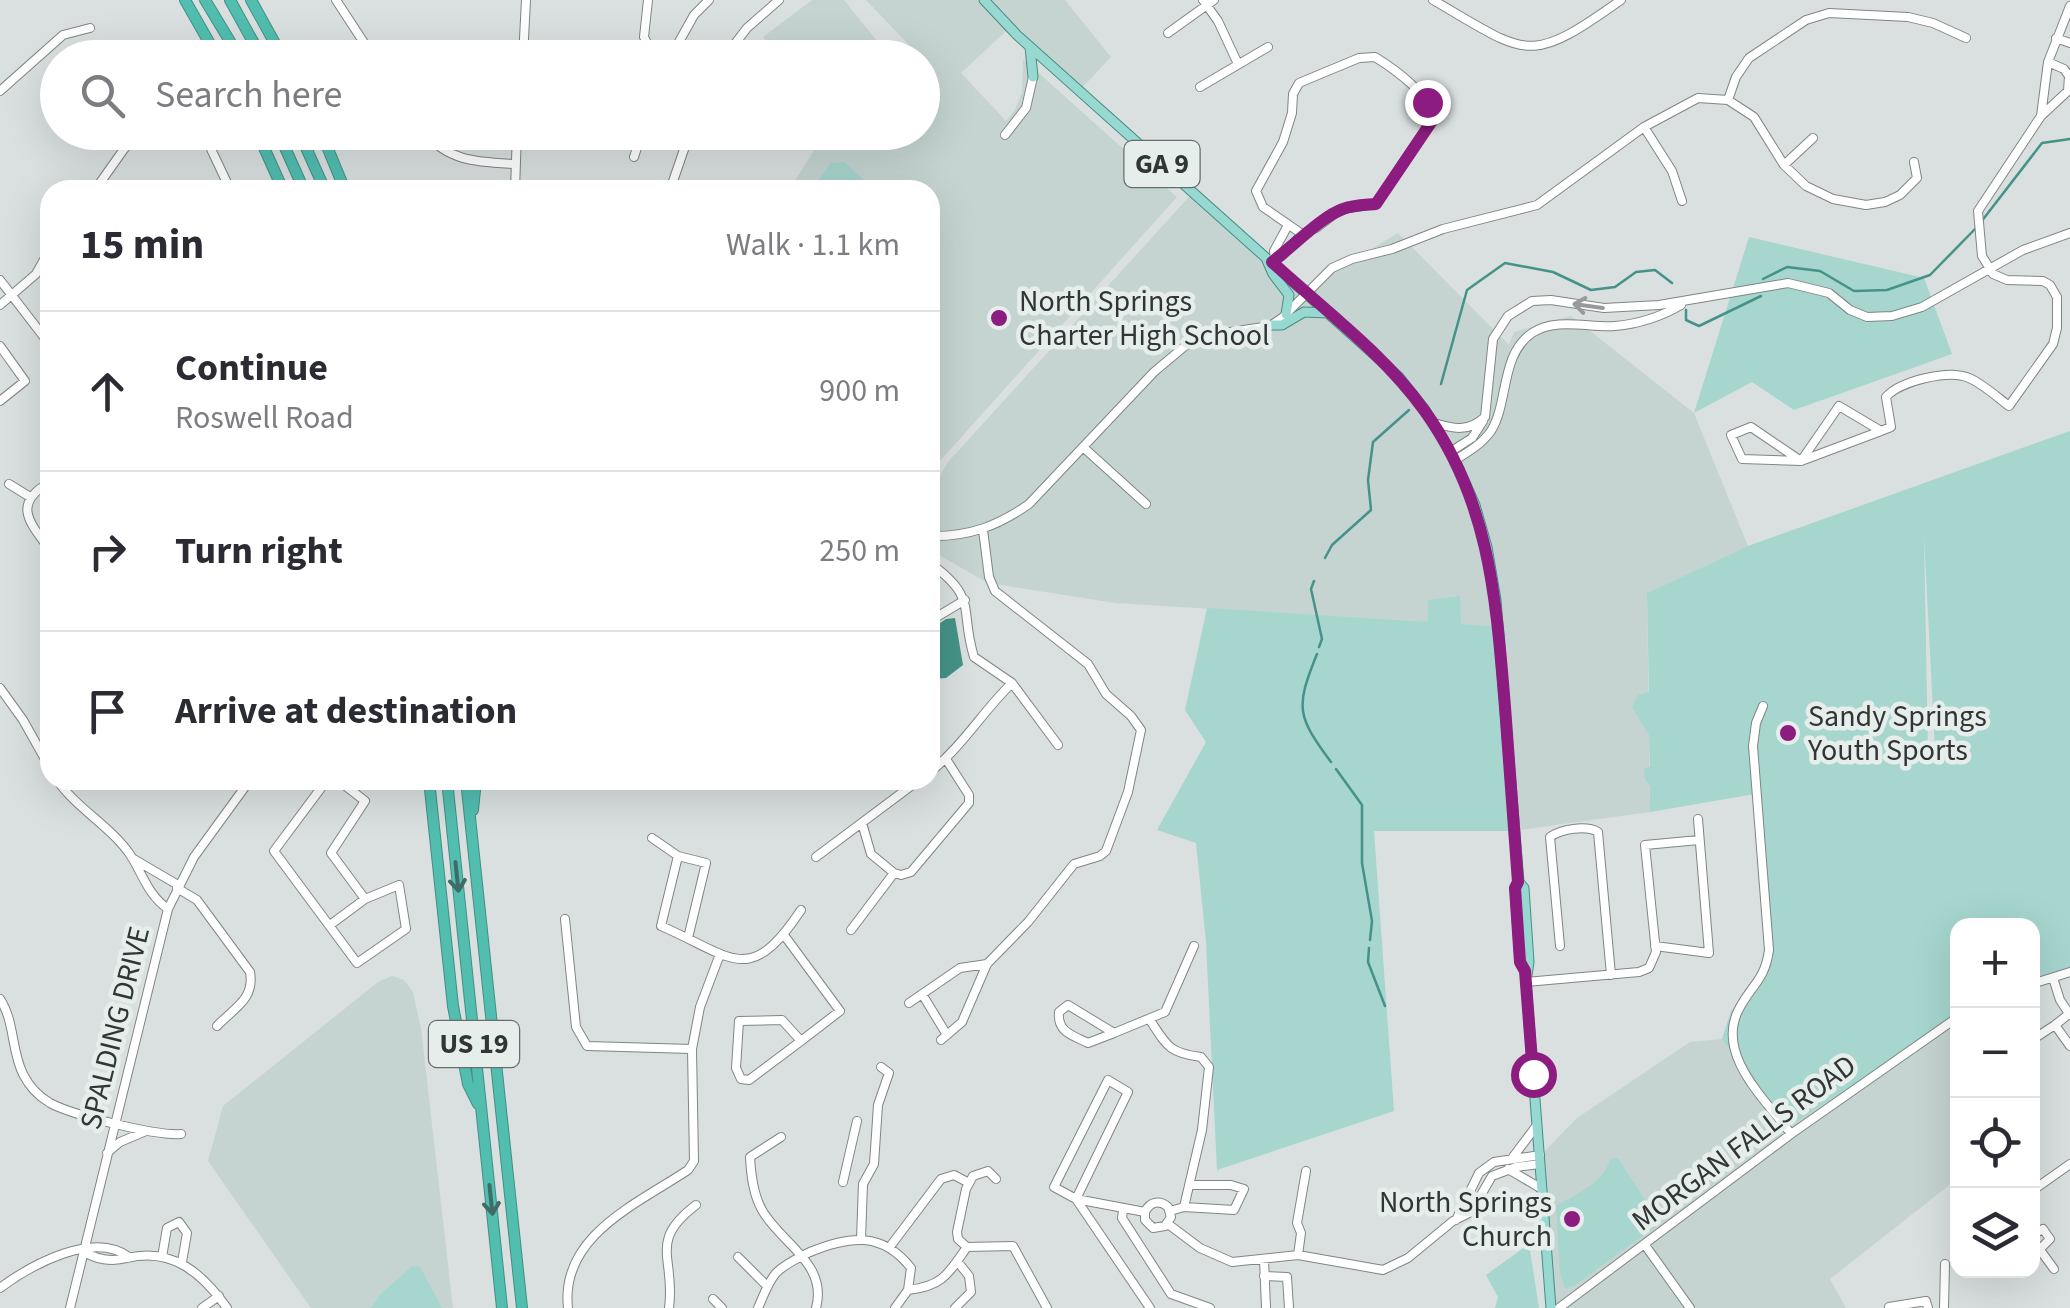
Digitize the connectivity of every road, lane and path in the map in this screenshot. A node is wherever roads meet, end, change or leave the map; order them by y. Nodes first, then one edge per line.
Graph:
1 (185, 0) edge
2 (205, 0) edge
3 (230, 0) edge
4 (251, 0) edge
5 (336, 0) edge
6 (526, 0) edge
7 (648, 0) edge
8 (779, 0) edge
9 (984, 0) edge
10 (1433, 0) edge
11 (1621, 0) edge
12 (1854, 0) edge
13 (705, 1) edge
14 (1208, 2) edge
15 (2070, 6) edge
16 (1849, 13) junction
17 (90, 28) dead end
18 (1168, 34) dead end
19 (1966, 38) dead end
20 (2056, 38) junction
21 (57, 40) edge
22 (208, 40) edge
23 (229, 40) edge
24 (252, 40) edge
25 (272, 40) edge
26 (362, 40) edge
27 (524, 40) edge
28 (646, 40) edge
29 (681, 40) edge
30 (738, 40) edge
31 (2070, 44) edge
32 (1030, 46) junction
33 (1268, 46) dead end
34 (40, 56) edge
35 (2048, 62) junction
36 (1238, 64) junction
37 (1052, 67) junction
38 (1033, 77) junction
39 (1200, 87) dead end
40 (0, 92) edge
41 (1728, 100) junction
42 (2040, 116) junction
43 (1644, 128) junction
44 (1005, 134) dead end
45 (1813, 138) dead end
46 (123, 150) edge
47 (212, 150) edge
48 (264, 150) edge
49 (286, 150) edge
50 (307, 150) edge
51 (328, 150) edge
52 (443, 150) edge
53 (516, 150) edge
54 (636, 150) edge
55 (684, 150) edge
56 (634, 156) dead end
57 (1914, 162) dead end
58 (515, 164) junction
59 (1784, 166) junction
60 (102, 180) edge
61 (226, 180) edge
62 (278, 180) edge
63 (300, 180) edge
64 (321, 180) edge
65 (341, 180) edge
66 (514, 180) edge
67 (673, 180) edge
68 (1682, 201) dead end
69 (1286, 231) junction
70 (2070, 233) edge
71 (1298, 238) junction
72 (1271, 258) junction
73 (40, 267) edge
74 (1988, 268) junction
75 (0, 280) edge
76 (1306, 292) junction
77 (4, 300) edge
78 (1685, 303) junction
79 (1328, 312) junction
80 (1286, 314) junction
81 (1272, 325) junction
82 (2057, 328) junction
83 (2070, 332) edge
84 (40, 335) edge
85 (0, 346) edge
86 (0, 402) edge
87 (1485, 417) junction
88 (1433, 423) junction
89 (1880, 431) junction
90 (1083, 447) junction
91 (1453, 456) junction
92 (1801, 461) junction
93 (9, 484) dead end
94 (40, 490) edge
95 (30, 497) junction
96 (1146, 504) dead end
97 (983, 530) junction
98 (940, 535) edge
99 (40, 536) edge
100 (940, 571) edge
101 (966, 600) junction
102 (940, 614) edge
103 (1012, 684) junction
104 (0, 688) edge
105 (1763, 706) dead end
106 (1058, 745) dead end
107 (40, 750) edge
108 (946, 759) junction
109 (940, 764) edge
110 (65, 790) edge
111 (243, 790) edge
112 (320, 790) edge
113 (351, 790) edge
114 (431, 790) edge
115 (448, 790) edge
116 (467, 790) edge
117 (475, 790) edge
118 (907, 790) edge
119 (1698, 819) dead end
120 (862, 823) junction
121 (471, 826) junction
122 (652, 838) dead end
123 (1699, 840) junction
124 (678, 856) junction
125 (816, 857) dead end
126 (132, 858) junction
127 (894, 872) junction
128 (177, 886) junction
129 (365, 899) junction
130 (168, 908) junction
131 (800, 910) dead end
132 (566, 919) dead end
133 (330, 924) junction
134 (851, 930) dead end
135 (784, 936) junction
136 (688, 938) junction
137 (1194, 946) dead end
138 (1560, 946) dead end
139 (1655, 946) junction
140 (720, 954) junction
141 (987, 964) junction
142 (2070, 972) edge
143 (1612, 975) junction
144 (1526, 976) junction
145 (2052, 978) junction
146 (2040, 982) edge
147 (922, 994) junction
148 (0, 999) edge
149 (909, 1003) dead end
150 (2070, 1014) edge
151 (1150, 1020) junction
152 (1950, 1023) edge
153 (217, 1026) dead end
154 (2054, 1026) junction
155 (1114, 1033) junction
156 (2040, 1035) edge
157 (800, 1041) junction
158 (2070, 1046) edge
159 (692, 1048) junction
160 (881, 1067) dead end
161 (482, 1112) junction
162 (857, 1121) dead end
163 (116, 1122) junction
164 (1538, 1125) junction
165 (148, 1131) junction
166 (181, 1134) dead end
167 (854, 1134) junction
168 (1791, 1134) junction
169 (781, 1137) dead end
170 (877, 1138) junction
171 (107, 1154) junction
172 (1511, 1158) junction
173 (1540, 1159) junction
174 (2070, 1164) edge
175 (1508, 1169) junction
176 (1306, 1172) dead end
177 (996, 1179) dead end
178 (843, 1182) dead end
179 (970, 1183) junction
180 (1190, 1185) junction
181 (2036, 1188) edge
182 (1542, 1189) junction
183 (1076, 1198) junction
184 (696, 1205) dead end
185 (1184, 1208) junction
186 (1123, 1210) junction
187 (1170, 1210) junction
188 (1145, 1212) junction
189 (1456, 1220) junction
190 (1168, 1224) junction
191 (2040, 1232) edge
192 (861, 1239) junction
193 (1644, 1245) junction
194 (967, 1247) junction
195 (889, 1248) junction
196 (2040, 1249) edge
197 (2040, 1249) edge
198 (82, 1250) junction
199 (1298, 1255) junction
200 (802, 1256) junction
201 (162, 1257) junction
202 (738, 1257) dead end
203 (1264, 1259) junction
204 (957, 1261) junction
205 (182, 1262) junction
206 (1945, 1264) dead end
207 (2054, 1269) dead end
208 (1264, 1276) junction
209 (767, 1286) junction
210 (0, 1288) edge
211 (908, 1290) junction
212 (219, 1296) junction
213 (712, 1298) dead end
214 (899, 1307) edge
215 (70, 1308) edge
216 (202, 1308) edge
217 (228, 1308) edge
218 (502, 1308) edge
219 (522, 1308) edge
220 (568, 1308) edge
221 (669, 1308) edge
222 (722, 1308) edge
223 (758, 1308) edge
224 (816, 1308) edge
225 (955, 1308) edge
226 (1047, 1308) edge
227 (1150, 1308) edge
228 (1210, 1308) edge
229 (1266, 1308) edge
230 (1288, 1308) edge
231 (1555, 1308) edge
232 (1690, 1308) edge
233 (1889, 1308) edge
234 (1928, 1308) edge
235 (1944, 1308) edge

1 - 22 highway
2 - 23 highway
3 - 24 highway
4 - 25 highway
5 - 26 street
6 - 27 street
7 - 28 street
8 - 30 street
9 - 32 main road, GA 9
10 - 11 street
12 - 16 street
13 - 29 street
14 - 18 street
14 - 36 street
15 - 20 street
16 - 19 street
16 - 41 street
17 - 21 street
20 - 31 street
20 - 35 street
32 - 37 main road, GA 9
32 - 38 main road
33 - 36 street
34 - 40 street
35 - 42 street
35 - 42 street
36 - 39 street
37 - 38 main road
37 - 72 main road, GA 9
38 - 44 street
41 - 43 street
41 - 59 street
42 - 74 street
43 - 68 street
43 - 76 street
45 - 59 street
46 - 60 street
47 - 61 street
48 - 62 highway
49 - 63 highway
50 - 64 highway
51 - 65 highway
52 - 58 street
53 - 58 street
54 - 56 street
55 - 67 street
57 - 59 street
58 - 66 street
69 - 71 street
69 - 71 street
69 - 72 street
70 - 74 street
71 - 72 street
72 - 76 main road, GA 9
72 - 80 main road
73 - 77 street
74 - 78 street
74 - 82 street
75 - 77 street
76 - 79 main road, GA 9
76 - 80 street
77 - 84 street
78 -> 87 street
78 - 91 street
79 - 81 main road
79 - 88 main road, GA 9
80 - 81 street
81 - 90 street
82 - 83 street
82 - 89 street
85 - 86 street
87 - 88 street
87 - 91 street
88 - 91 main road, GA 9
89 - 92 street
89 - 92 street
90 - 96 street
90 - 97 street
91 - 144 main road, GA 9
92 - 92 street
93 - 95 street
94 - 95 street
95 - 99 street
97 - 98 street
97 - 141 street
100 - 101 street
101 - 102 street
101 - 103 street
103 - 106 street
103 - 108 street
104 - 107 street
105 - 168 street
108 - 109 street
108 - 127 street
110 - 126 street
111 - 128 street, SPALDING DRIVE
112 - 133 street
113 - 129 street
114 - 161 highway
115 -> 161 highway, US 19
116 - 121 highway, US 19
117 - 121 highway
118 - 120 street
119 - 123 street
120 - 125 street
120 - 127 street
121 - 219 highway, US 19
122 - 124 street
123 - 139 street
123 - 139 street
124 - 136 street
124 - 136 street
126 - 128 street
126 - 130 street
127 - 134 street
128 - 130 street, SPALDING DRIVE
128 - 153 street
129 - 133 street
129 - 133 street
130 - 163 street, SPALDING DRIVE
131 - 135 street
132 - 159 street
135 - 140 street
135 - 157 street
136 - 140 street
137 - 151 street
138 - 143 street
139 - 143 street
140 - 159 street
141 - 147 street
141 - 147 street
142 - 145 street
143 - 144 street
144 - 164 main road, GA 9
145 - 146 street
145 - 150 street
147 - 149 street
148 - 163 street
150 - 154 street
151 - 155 street
151 - 180 street
152 - 168 street, MORGAN FALLS ROAD
154 - 156 street
154 - 158 street
155 - 155 street
157 - 157 street
159 - 220 street
160 - 170 street
161 -> 218 highway, US 19
162 - 167 street
163 - 165 street
163 - 171 street, SPALDING DRIVE
164 - 172 street
164 - 173 main road, GA 9
165 - 166 street
165 - 171 street
167 - 170 street
167 - 178 street
168 - 193 street, MORGAN FALLS ROAD
169 - 200 street
170 - 192 street
171 - 198 street, SPALDING DRIVE
172 - 173 street
172 - 189 street
173 - 175 street
173 - 182 main road, GA 9
174 - 181 street
175 - 182 street
175 - 189 street
176 - 199 street
177 - 179 street
179 - 194 street
179 - 195 street
180 - 185 street
180 - 185 street
182 - 231 main road, GA 9
183 - 183 street
183 - 186 street
183 - 227 street
184 - 221 street
185 - 187 street
186 - 188 street
186 - 228 street
187 - 188 street
187 - 190 street
188 - 190 street
189 - 199 street
190 - 203 street
191 - 196 street
192 - 195 street
192 - 200 street
193 - 231 street, MORGAN FALLS ROAD
193 - 232 street
194 - 204 street
194 - 226 street
195 - 211 street
197 - 207 street
198 - 201 street
198 - 210 street
198 - 215 street, SPALDING DRIVE
199 - 203 street
200 - 209 street
200 - 224 street
201 - 205 street
201 - 205 street
202 - 209 street
203 - 208 street
204 - 211 street
204 - 225 street
205 - 212 street
206 - 235 street
208 - 229 street
208 - 230 street
209 - 223 street
211 - 214 street
212 - 216 street
212 - 217 street
213 - 222 street
233 - 234 street

